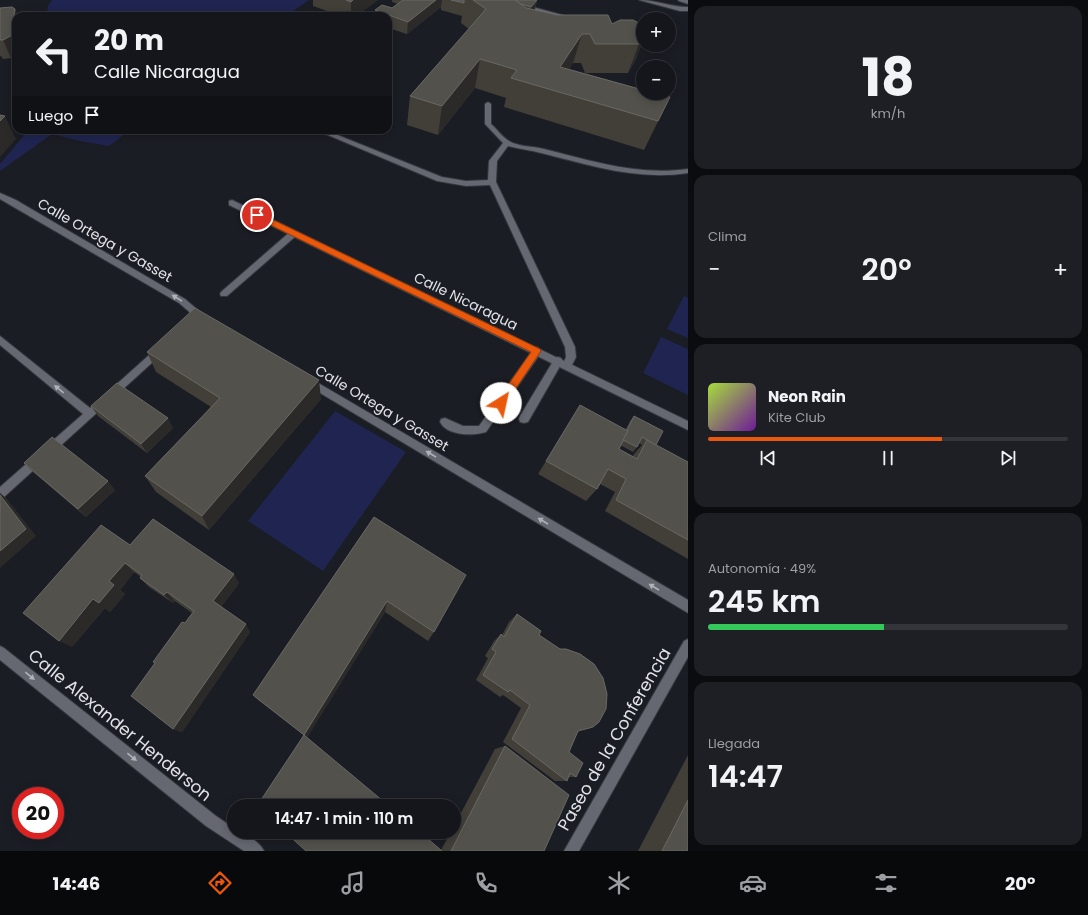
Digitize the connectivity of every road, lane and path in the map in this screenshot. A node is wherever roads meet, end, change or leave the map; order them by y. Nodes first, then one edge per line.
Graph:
1 (500, 0) edge
2 (642, 0) edge
3 (681, 0) edge
4 (688, 2) edge
5 (688, 9) edge
6 (581, 21) edge
7 (488, 104) dead end
8 (329, 134) edge
9 (507, 143) junction
10 (688, 171) edge
11 (492, 182) junction
12 (0, 196) edge
13 (232, 203) dead end
14 (294, 233) junction
15 (224, 294) dead end
16 (213, 324) edge
17 (0, 340) edge
18 (170, 342) edge
19 (537, 351) junction
20 (558, 361) junction
21 (567, 366) junction
22 (301, 377) edge
23 (89, 413) junction
24 (524, 419) dead end
25 (445, 422) dead end
26 (688, 426) edge
27 (0, 494) edge
28 (688, 607) edge
29 (688, 645) edge
30 (0, 652) edge
31 (258, 851) edge
32 (572, 851) edge

1 - 6 street
2 - 5 street
3 - 4 street
7 - 9 street
8 - 11 street
9 - 10 street
9 - 11 street
11 - 21 street
16 -> 12 street, Calle Ortega y Gasset
13 - 14 street, Calle Nicaragua
14 - 15 street
14 - 19 street, Calle Nicaragua
23 -> 17 street
18 - 23 street
19 - 20 street, Calle Nicaragua
19 - 25 street
20 - 21 street, Calle Nicaragua
20 - 24 street
21 - 26 street, Calle Nicaragua
28 -> 22 street, Calle Ortega y Gasset
23 - 27 street
29 - 32 street, Paseo de la Conferencia
30 -> 31 street, Calle Alexander Henderson

